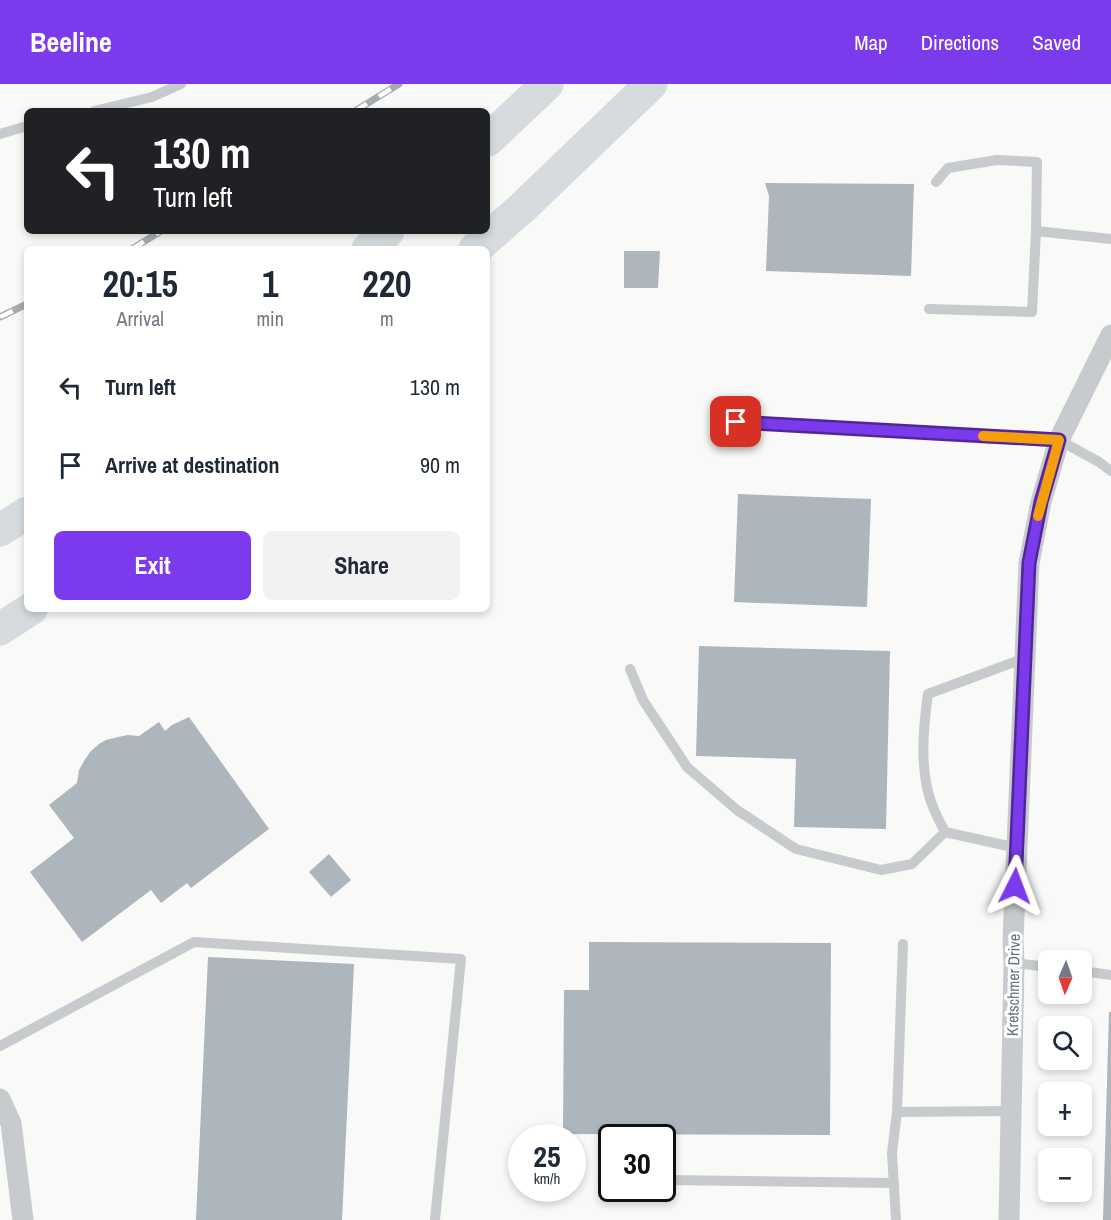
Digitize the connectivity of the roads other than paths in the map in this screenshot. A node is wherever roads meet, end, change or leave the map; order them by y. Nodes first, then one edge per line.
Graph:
1 (181, 84) edge
2 (547, 84) edge
3 (651, 84) edge
4 (107, 108) edge
5 (24, 127) edge
6 (0, 134) edge
7 (490, 138) edge
8 (936, 182) dead end
9 (1036, 231) junction
10 (385, 234) edge
11 (1111, 239) edge
12 (371, 246) edge
13 (478, 246) edge
14 (929, 309) dead end
15 (1111, 335) edge
16 (736, 422) dead end
17 (1059, 440) junction
18 (1111, 471) edge
19 (24, 515) edge
20 (0, 530) edge
21 (27, 612) edge
22 (0, 630) edge
23 (1025, 658) junction
24 (630, 669) dead end
25 (945, 832) junction
26 (1017, 848) junction
27 (903, 944) dead end
28 (1014, 963) junction
29 (1038, 966) edge
30 (1092, 972) edge
31 (1111, 975) edge
32 (0, 1046) edge
33 (0, 1099) edge
34 (1011, 1111) junction
35 (897, 1112) junction
36 (676, 1180) edge
37 (894, 1183) junction
38 (23, 1220) edge
39 (435, 1220) edge
40 (896, 1220) edge
41 (1009, 1220) edge

1 - 4 lane
2 - 7 highway
3 - 13 highway
5 - 6 lane
8 - 9 lane
9 - 11 lane
9 - 14 lane
10 - 12 highway
15 - 17 street, Kretschmer Drive
16 - 17 lane
17 - 18 lane
17 - 23 street, Kretschmer Drive
19 - 20 highway
21 - 22 highway
23 - 25 lane
23 - 26 street, Kretschmer Drive
24 - 25 lane
25 - 26 lane
26 - 28 street, Kretschmer Drive
27 - 35 lane
28 - 29 lane
28 - 34 street, Kretschmer Drive
30 - 31 lane
32 - 39 lane
33 - 38 street
34 - 35 lane
34 - 41 street, Kretschmer Drive
35 - 37 lane
36 - 37 lane
37 - 40 lane

